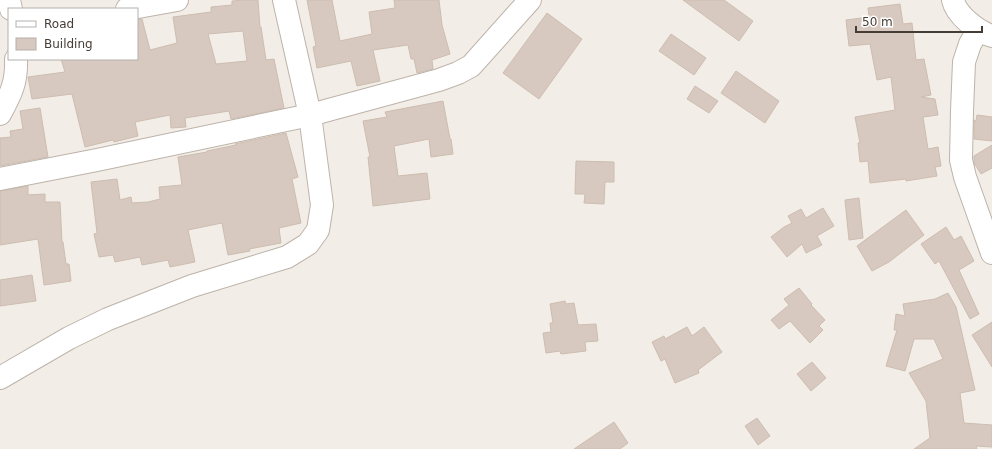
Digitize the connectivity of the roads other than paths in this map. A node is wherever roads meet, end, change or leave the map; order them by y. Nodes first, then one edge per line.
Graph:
1 (176, 0) edge
2 (284, 0) edge
3 (530, 0) edge
4 (953, 0) edge
5 (132, 8) edge
6 (985, 33) edge
7 (16, 60) edge
8 (0, 114) edge
9 (310, 115) junction
10 (0, 179) edge
11 (992, 253) edge
12 (2, 370) edge

1 - 5 street
2 - 9 street
3 - 9 street
4 - 6 street
6 - 11 street
7 - 8 street
9 - 10 street
9 - 12 street

